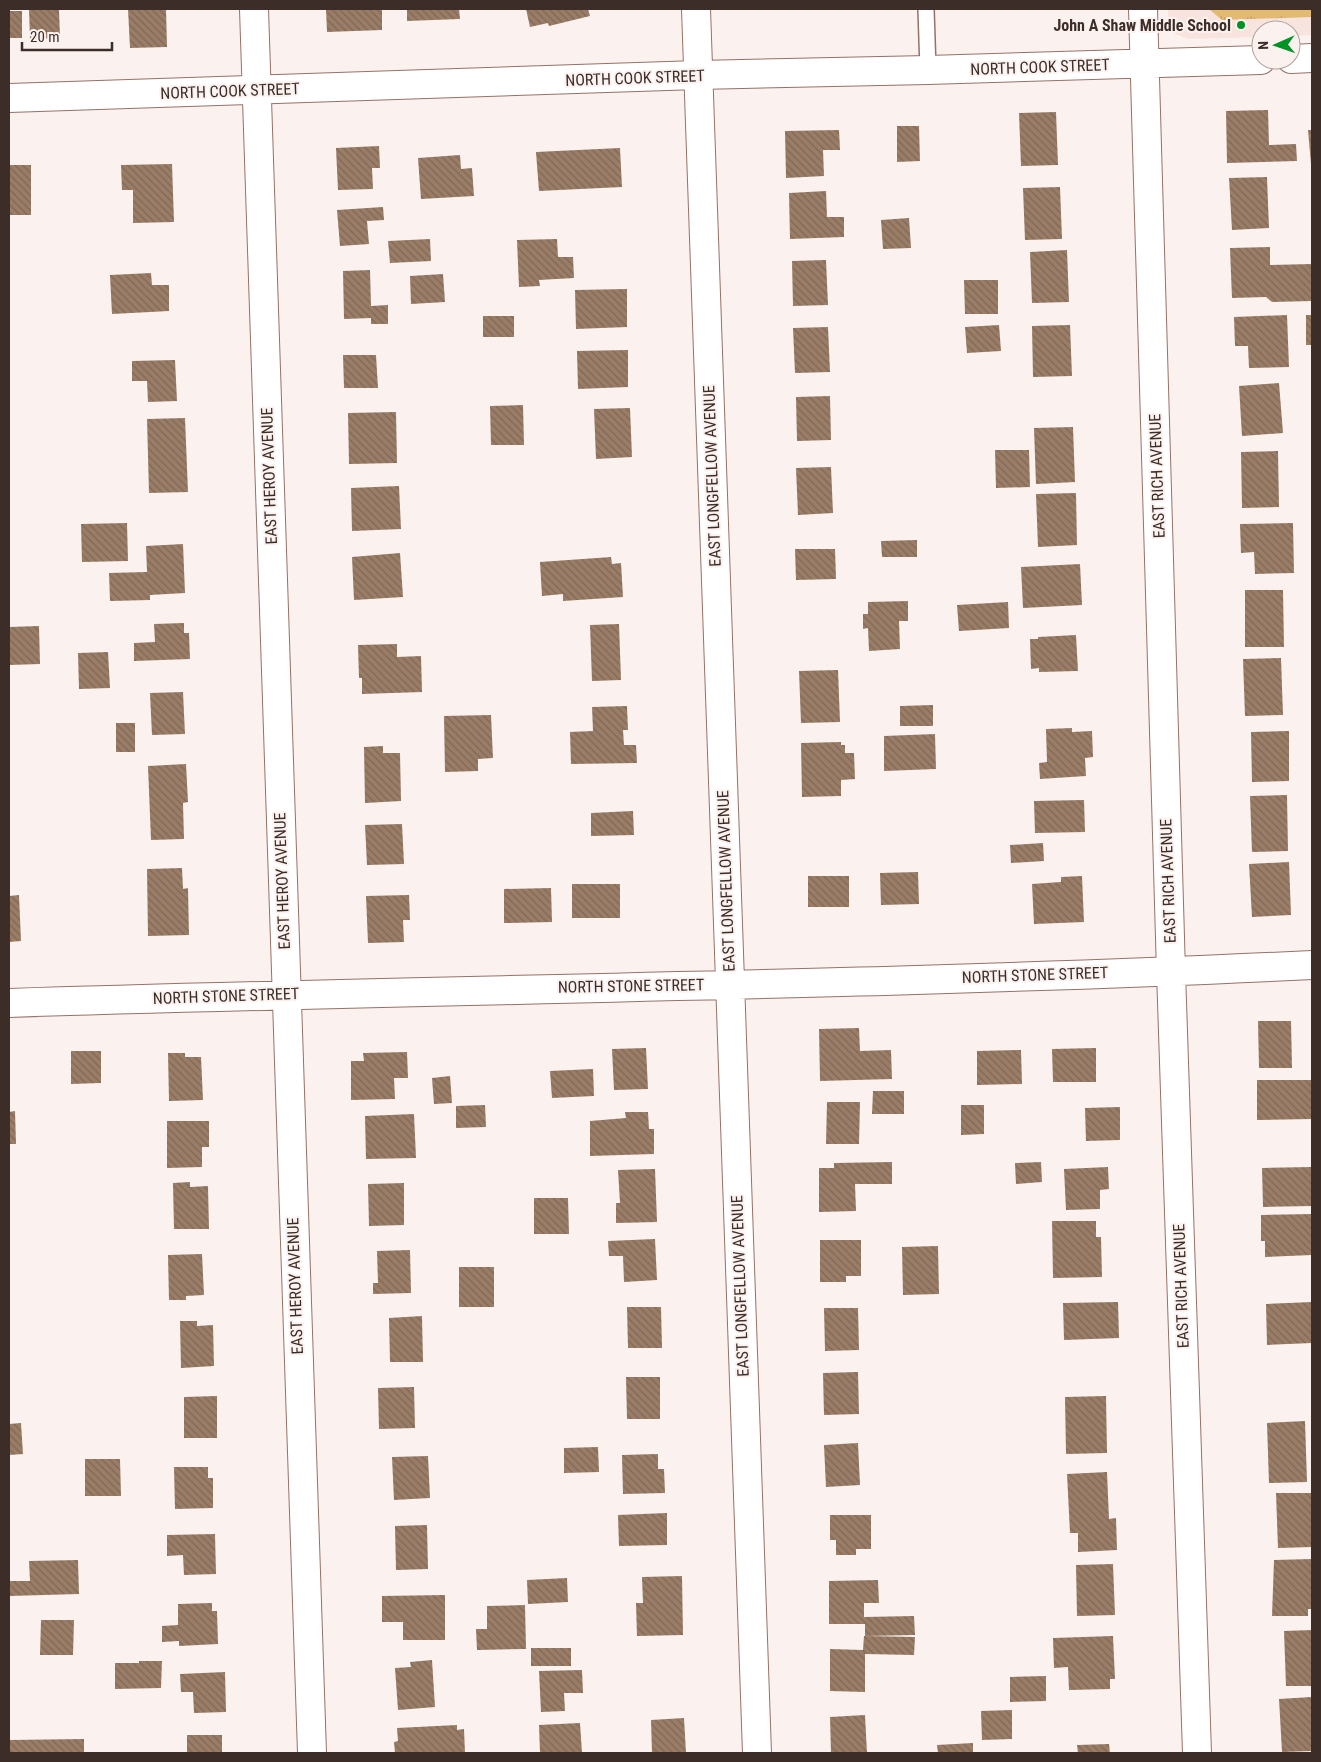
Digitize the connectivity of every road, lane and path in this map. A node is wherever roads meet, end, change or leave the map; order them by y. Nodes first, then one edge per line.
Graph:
1 (254, 9) edge
2 (696, 9) edge
3 (926, 9) edge
4 (1143, 9) edge
5 (1251, 60) edge
6 (1145, 64) junction
7 (928, 70) junction
8 (698, 75) junction
9 (257, 91) junction
10 (9, 98) edge
11 (1312, 965) edge
12 (1171, 972) junction
13 (730, 984) junction
14 (285, 994) junction
15 (9, 1003) edge
16 (312, 1753) edge
17 (757, 1753) edge
18 (1196, 1753) edge

1 - 9 street, EAST HEROY AVENUE
2 - 8 street, EAST LONGFELLOW AVENUE
3 - 7 lane
4 - 6 street, EAST RICH AVENUE
5 - 6 street, NORTH COOK STREET
6 - 7 street, NORTH COOK STREET
6 - 12 street, EAST RICH AVENUE
7 - 8 street, NORTH COOK STREET
8 - 9 street, NORTH COOK STREET
8 - 13 street, EAST LONGFELLOW AVENUE
9 - 10 street, NORTH COOK STREET
9 - 14 street, EAST HEROY AVENUE
11 - 12 street, NORTH STONE STREET
12 - 13 street, NORTH STONE STREET
12 - 18 street, EAST RICH AVENUE
13 - 14 street, NORTH STONE STREET
13 - 17 street, EAST LONGFELLOW AVENUE
14 - 15 street, NORTH STONE STREET
14 - 16 street, EAST HEROY AVENUE

